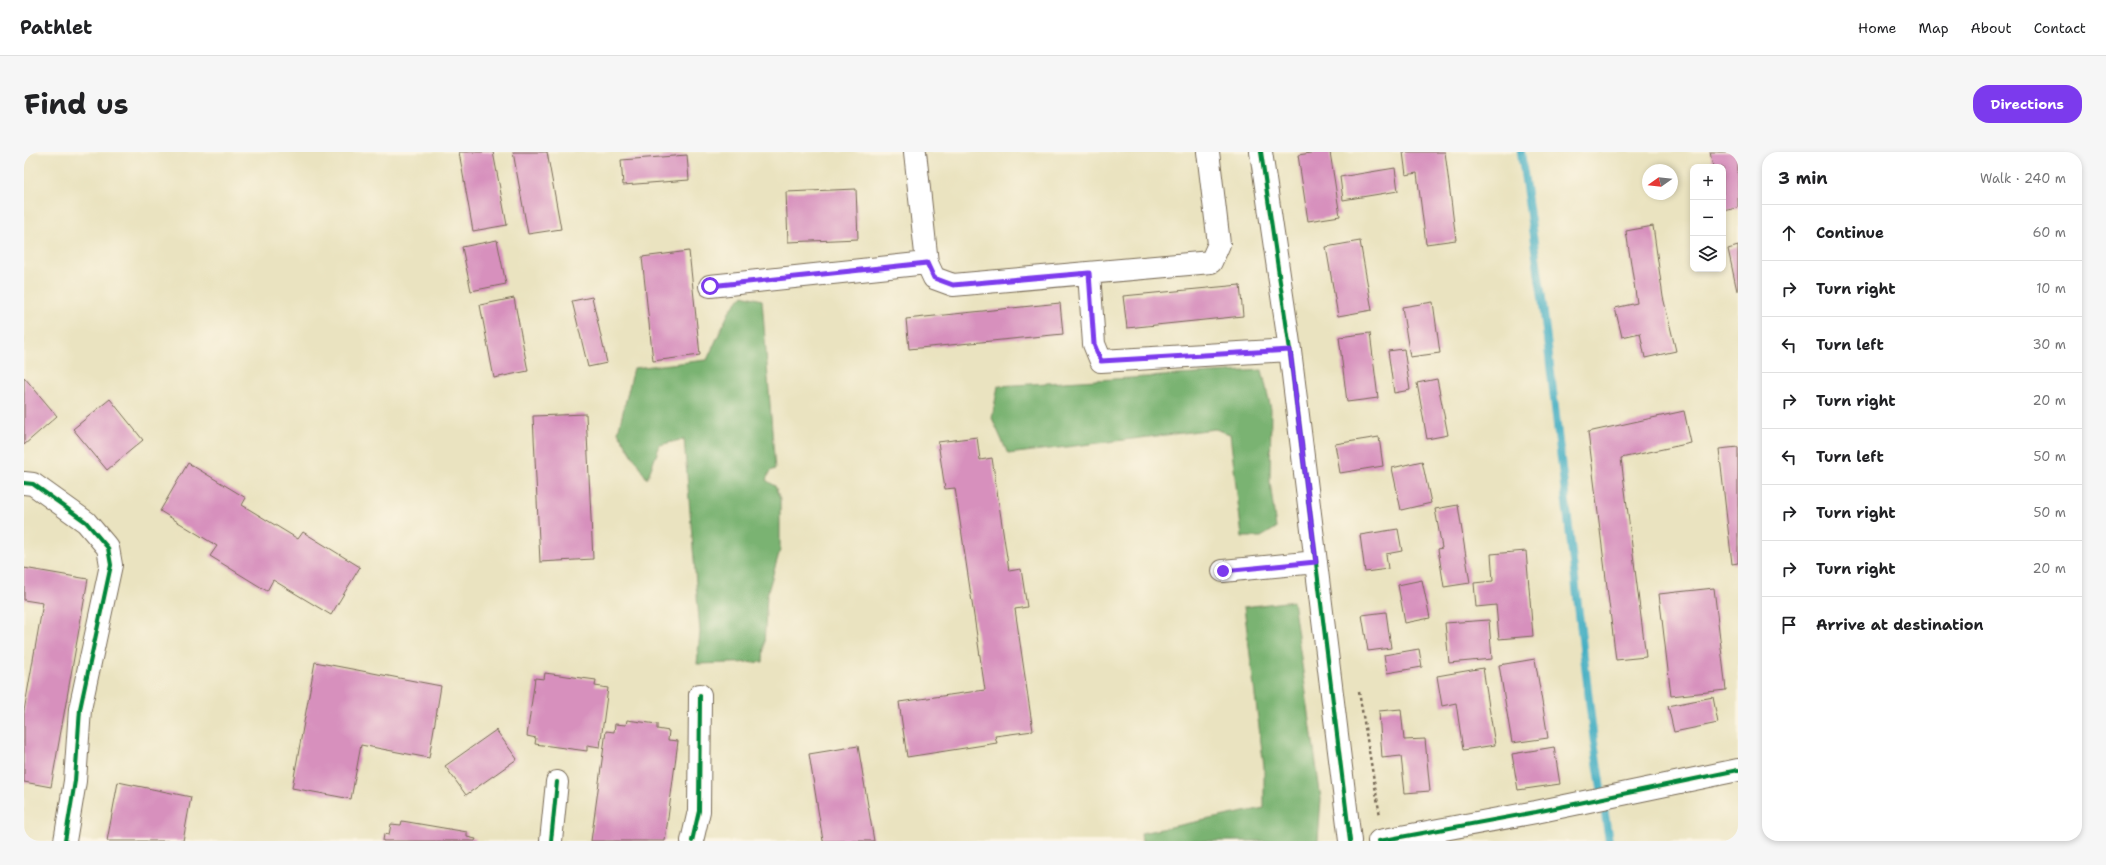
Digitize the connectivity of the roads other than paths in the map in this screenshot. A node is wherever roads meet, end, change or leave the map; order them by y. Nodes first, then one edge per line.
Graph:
1 (915, 152) edge
2 (1208, 152) edge
3 (1261, 152) edge
4 (927, 263) junction
5 (1089, 273) junction
6 (710, 286) dead end
7 (1290, 350) junction
8 (24, 484) edge
9 (1316, 562) junction
10 (1223, 571) dead end
11 (700, 695) dead end
12 (1738, 770) edge
13 (557, 782) dead end
14 (65, 841) edge
15 (551, 841) edge
16 (692, 841) edge
17 (1350, 841) edge
18 (1379, 841) edge

1 - 4 street
2 - 5 street
3 - 7 street
4 - 5 street
4 - 6 street
5 - 7 street
7 - 9 street
8 - 14 street
9 - 10 street
9 - 17 street
11 - 16 street
12 - 18 street
13 - 15 street

